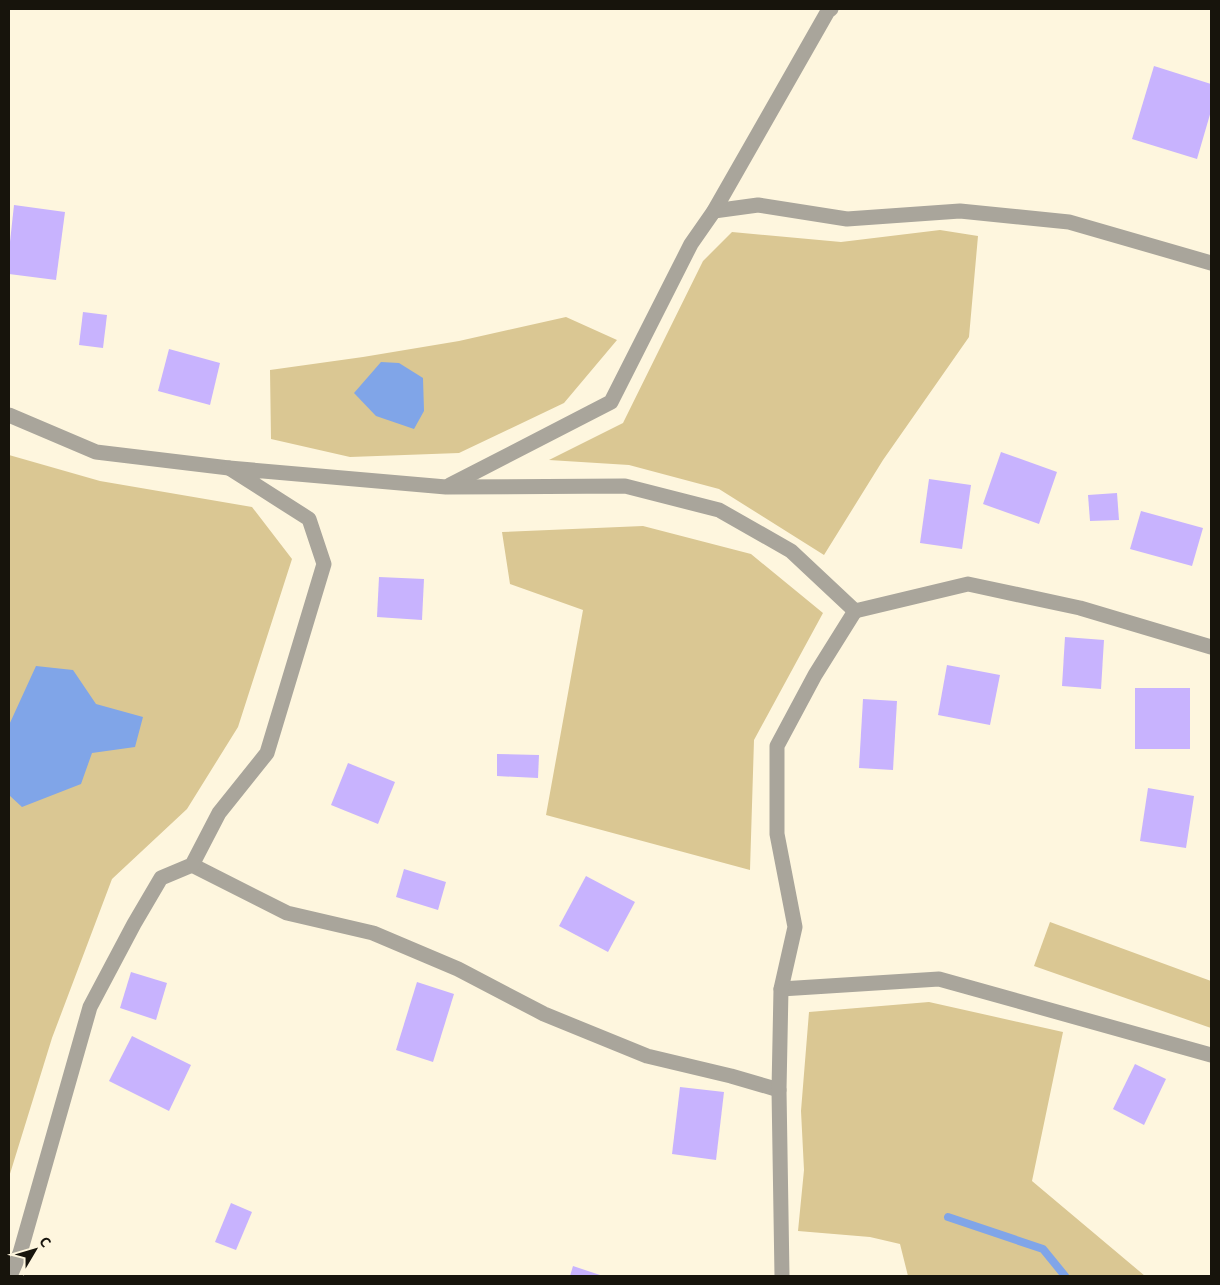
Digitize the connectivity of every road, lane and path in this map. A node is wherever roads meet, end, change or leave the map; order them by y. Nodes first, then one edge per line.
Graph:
1 (831, 9) edge
2 (714, 211) junction
3 (1211, 263) edge
4 (9, 415) edge
5 (230, 468) junction
6 (446, 487) junction
7 (855, 611) junction
8 (1211, 647) edge
9 (192, 865) junction
10 (781, 989) junction
11 (1211, 1055) edge
12 (779, 1090) junction
13 (10, 1276) edge
14 (782, 1276) edge

1 - 2 street
2 - 3 street
2 - 6 street
4 - 5 street
5 - 6 street
5 - 9 street
6 - 7 street
7 - 8 street
7 - 10 street
9 - 12 street
9 - 13 street
10 - 11 street
10 - 12 street
12 - 14 street

